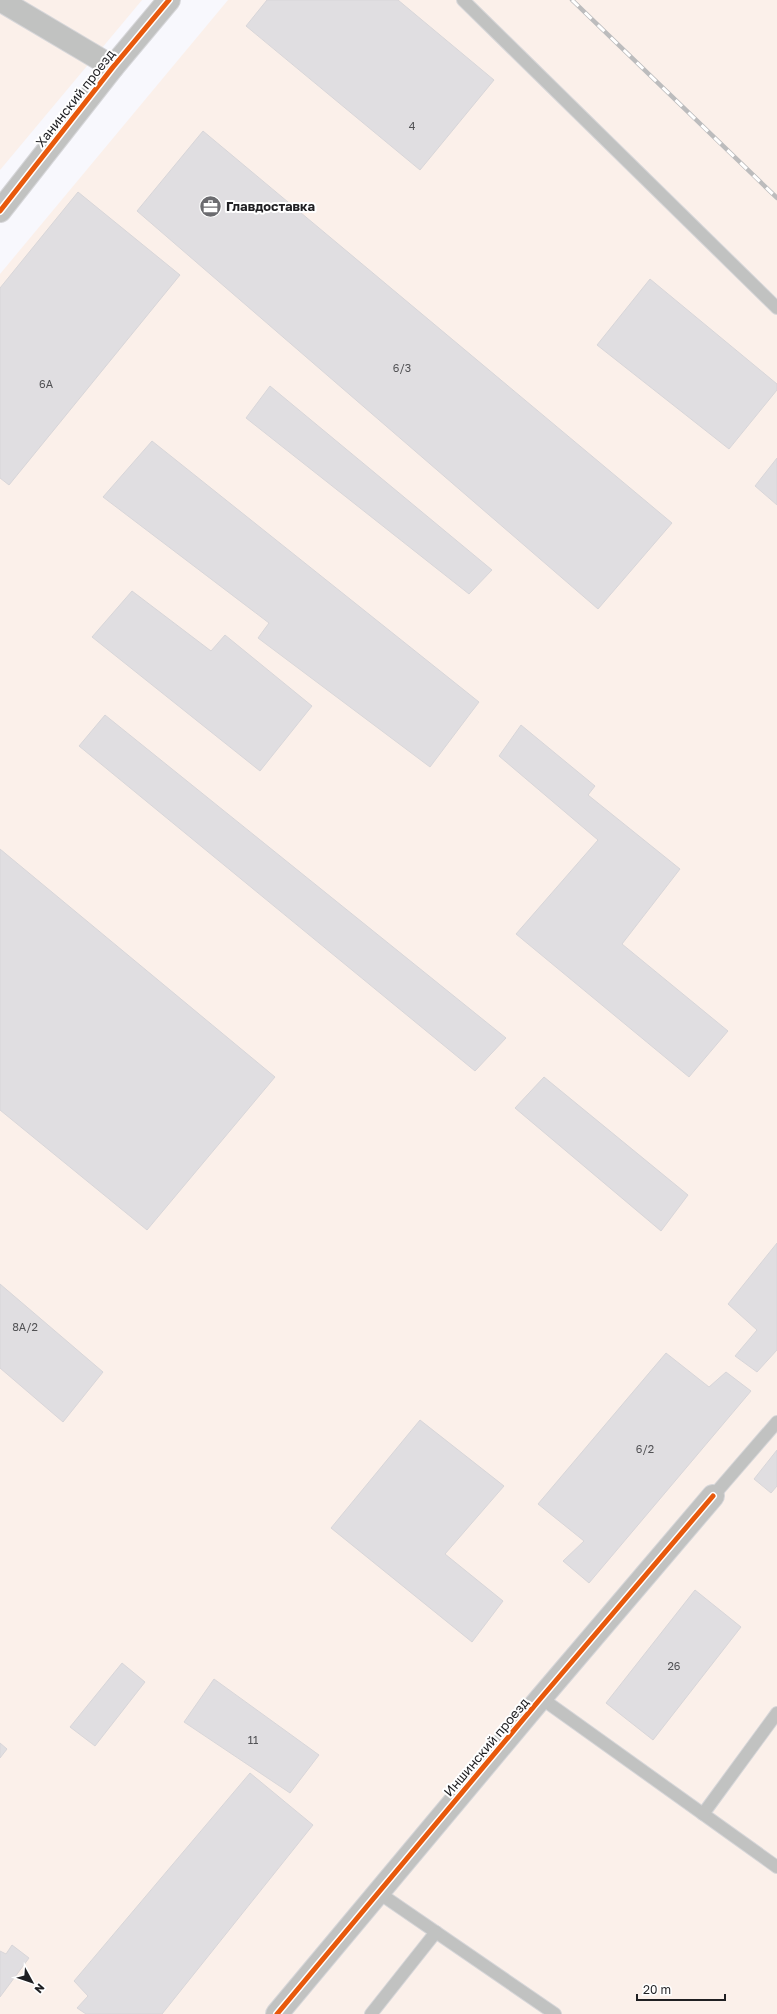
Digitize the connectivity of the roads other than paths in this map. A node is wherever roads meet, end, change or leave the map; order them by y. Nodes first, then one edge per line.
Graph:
1 (0, 0) edge
2 (169, 0) edge
3 (463, 0) edge
4 (113, 67) junction
5 (0, 211) edge
6 (777, 308) edge
7 (777, 1422) edge
8 (713, 1496) joint
9 (541, 1698) junction
10 (777, 1713) edge
11 (703, 1814) junction
12 (777, 1867) edge
13 (378, 1892) junction
14 (436, 1932) junction
15 (277, 2014) edge
16 (371, 2014) edge
17 (555, 2014) edge

1 - 4 street
2 - 4 street, Ханинский проезд
3 - 6 lane
4 - 5 street, Ханинский проезд
7 - 8 lane
8 - 9 street, Иншинский проезд
9 - 11 lane
9 - 13 street, Иншинский проезд
10 - 11 lane
11 - 12 lane
13 - 14 lane
13 - 15 street, Иншинский проезд
14 - 16 lane
14 - 17 lane

